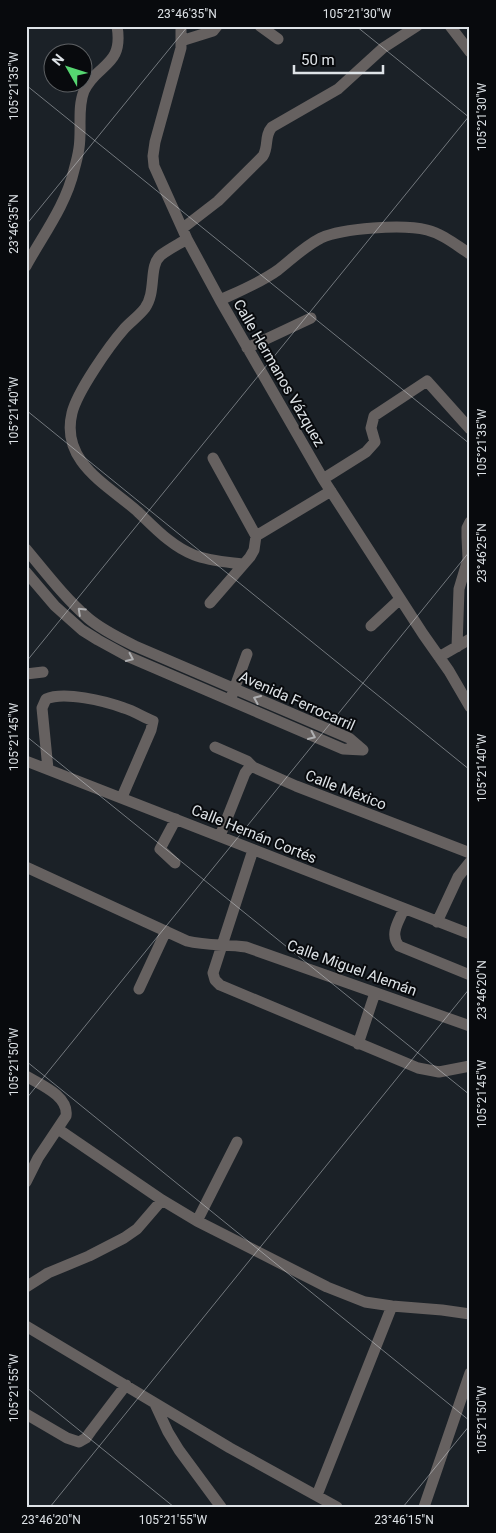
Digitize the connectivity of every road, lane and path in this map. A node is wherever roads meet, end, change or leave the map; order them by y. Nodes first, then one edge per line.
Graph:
1 (117, 26) edge
2 (181, 26) edge
3 (217, 26) edge
4 (260, 26) edge
5 (417, 26) edge
6 (450, 26) edge
7 (278, 39) dead end
8 (181, 41) junction
9 (470, 52) edge
10 (183, 228) junction
11 (187, 239) junction
12 (470, 254) edge
13 (26, 266) edge
14 (220, 300) junction
15 (312, 318) dead end
16 (247, 348) junction
17 (470, 429) edge
18 (213, 458) dead end
19 (323, 479) junction
20 (331, 491) junction
21 (470, 522) edge
22 (256, 536) junction
23 (26, 549) edge
24 (242, 564) junction
25 (26, 572) edge
26 (400, 599) junction
27 (210, 602) dead end
28 (371, 626) dead end
29 (104, 629) junction
30 (470, 639) edge
31 (98, 640) junction
32 (457, 647) junction
33 (247, 654) dead end
34 (439, 658) junction
35 (43, 672) dead end
36 (26, 674) edge
37 (232, 694) junction
38 (470, 707) edge
39 (215, 747) dead end
40 (26, 761) edge
41 (252, 767) junction
42 (48, 769) junction
43 (122, 798) junction
44 (176, 819) junction
45 (220, 836) junction
46 (253, 850) junction
47 (470, 854) edge
48 (470, 862) edge
49 (175, 863) dead end
50 (26, 867) edge
51 (404, 909) junction
52 (438, 922) junction
53 (166, 931) junction
54 (470, 934) edge
55 (222, 944) junction
56 (470, 975) edge
57 (139, 989) dead end
58 (375, 993) junction
59 (470, 1026) edge
60 (358, 1044) junction
61 (470, 1066) edge
62 (26, 1076) edge
63 (58, 1129) junction
64 (237, 1142) dead end
65 (26, 1182) edge
66 (162, 1200) junction
67 (197, 1221) junction
68 (26, 1287) edge
69 (392, 1306) junction
70 (470, 1314) edge
71 (26, 1326) edge
72 (470, 1373) edge
73 (126, 1385) junction
74 (155, 1404) junction
75 (26, 1414) edge
76 (317, 1495) junction
77 (221, 1507) edge
78 (338, 1507) edge
79 (424, 1507) edge

1 - 13 street
2 - 8 street, Calle Hermanos Vázquez
3 - 8 street
4 - 7 street
5 - 10 street
6 - 9 street
8 - 10 street, Calle Hermanos Vázquez
10 - 11 street, Calle Hermanos Vázquez
11 - 14 street, Calle Hermanos Vázquez
11 - 24 street
12 - 14 street
14 - 16 street, Calle Hermanos Vázquez
15 - 16 street
16 - 19 street, Calle Hermanos Vázquez
17 - 19 street
18 - 22 street
19 - 20 street, Calle Hermanos Vázquez
20 - 22 street
20 - 26 street, Calle Hermanos Vázquez
21 - 32 street
22 - 24 street
29 -> 23 street, Avenida Ferrocarril
24 - 27 street
25 - 31 street, Avenida Ferrocarril
26 - 28 street
26 - 34 street, Calle Hermanos Vázquez
29 - 31 street
29 - 37 street, Avenida Ferrocarril
30 - 32 street
31 -> 37 street, Avenida Ferrocarril
32 - 34 street
33 - 37 street
34 - 38 street, Calle Hermanos Vázquez
35 - 36 street
37 -> 37 street, Avenida Ferrocarril
39 - 41 street, Calle México
40 - 42 street, Calle Hernán Cortés
41 - 45 street
41 - 47 street, Calle México
42 - 43 street, Calle Hernán Cortés
42 - 43 street
43 - 44 street, Calle Hernán Cortés
44 - 45 street, Calle Hernán Cortés
44 - 49 street
45 - 46 street, Calle Hernán Cortés
46 - 51 street, Calle Hernán Cortés
46 - 55 street
48 - 52 street
50 - 53 street, Calle Miguel Alemán
51 - 52 street, Calle Hernán Cortés
51 - 56 street
52 - 54 street, Calle Hernán Cortés
53 - 55 street, Calle Miguel Alemán
53 - 57 street
55 - 58 street, Calle Miguel Alemán
55 - 60 street
58 - 59 street, Calle Miguel Alemán
58 - 60 street
60 - 61 street
62 - 63 street
63 - 65 street
63 - 66 street
64 - 67 street
66 - 67 street
66 - 68 street
67 - 69 street
69 - 70 street
69 - 76 street
71 - 73 street
72 - 79 street
73 - 74 street
73 - 75 street
74 - 76 street
74 - 77 street
76 - 78 street

